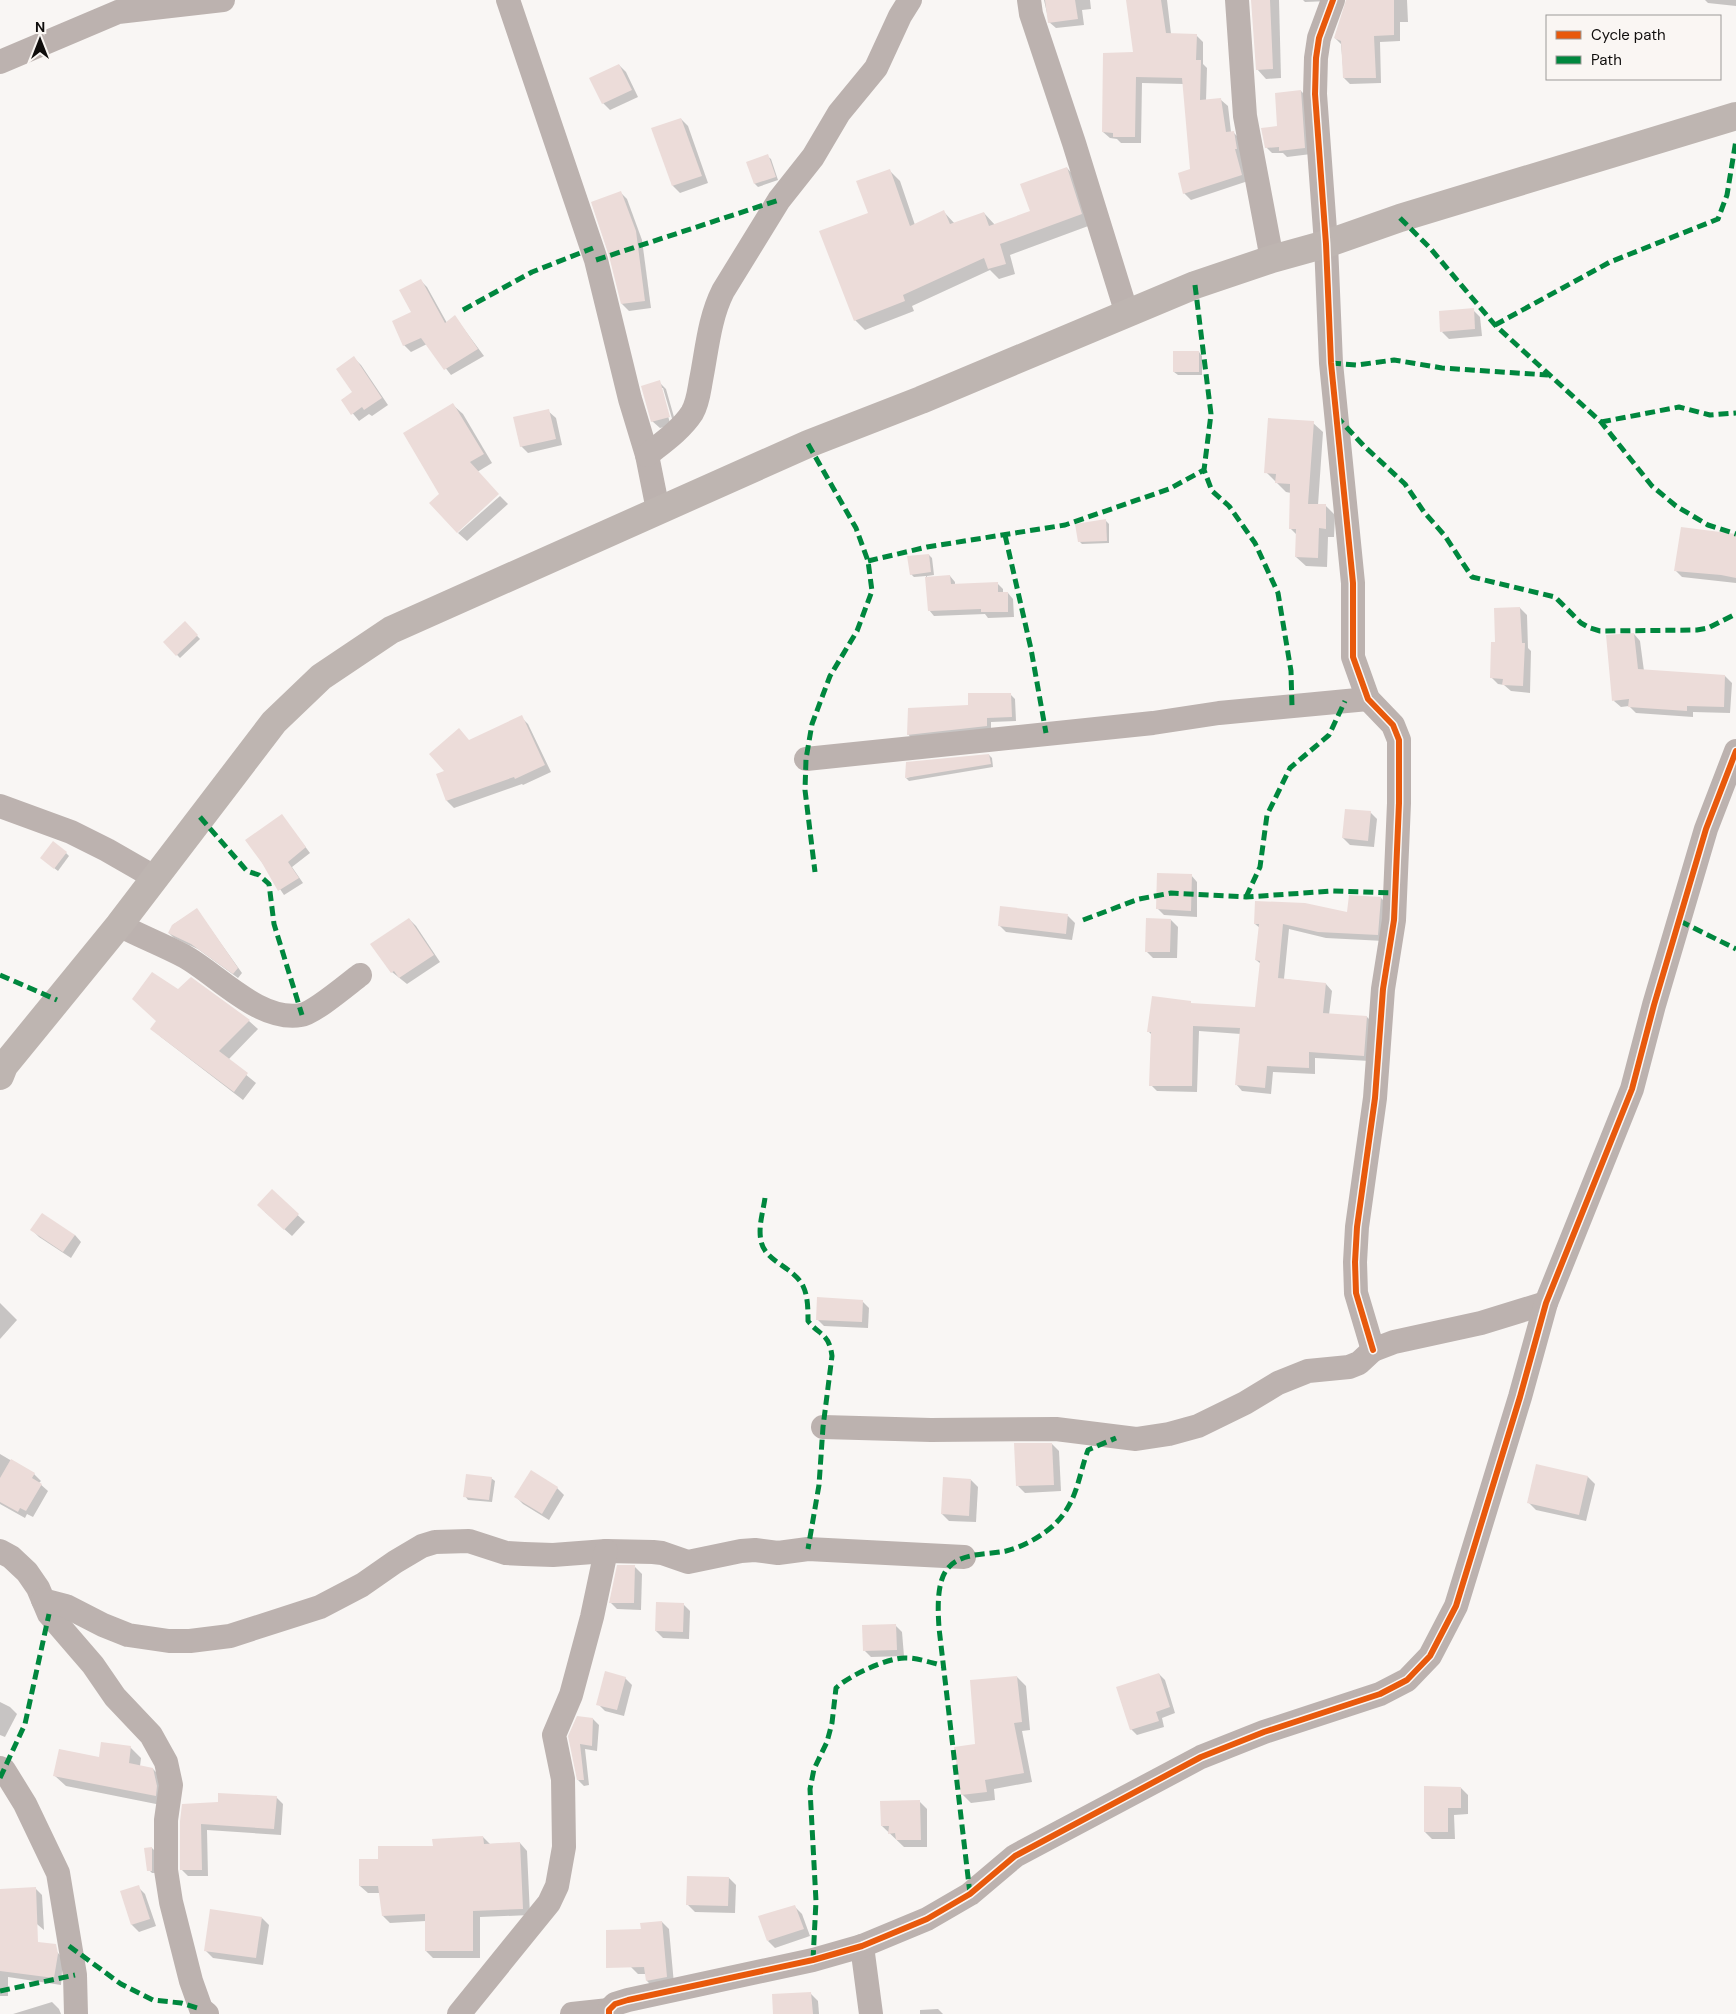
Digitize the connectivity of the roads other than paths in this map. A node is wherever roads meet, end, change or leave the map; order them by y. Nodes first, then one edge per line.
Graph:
1 (221, 0) edge
2 (508, 0) edge
3 (910, 0) edge
4 (1029, 0) edge
5 (1237, 0) edge
6 (1333, 0) edge
7 (0, 62) edge
8 (1736, 116) edge
9 (1326, 244) junction
10 (1272, 259) junction
11 (1127, 314) junction
12 (648, 455) junction
13 (658, 510) junction
14 (1368, 699) junction
15 (1736, 750) edge
16 (806, 759) dead end
17 (0, 806) edge
18 (154, 878) junction
19 (118, 925) junction
20 (360, 974) dead end
21 (1, 1069) edge
22 (1546, 1303) junction
23 (1373, 1350) junction
24 (823, 1427) dead end
25 (0, 1551) edge
26 (606, 1551) junction
27 (964, 1557) dead end
28 (43, 1600) junction
29 (0, 1768) edge
30 (862, 1946) junction
31 (609, 2012) edge
32 (76, 2014) edge
33 (207, 2014) edge
34 (459, 2014) edge
35 (572, 2014) edge
36 (871, 2014) edge

1 - 7 street
2 - 12 street
3 - 12 street
4 - 11 street
5 - 10 street
6 - 9 street
8 - 9 main road
9 - 10 main road
9 - 14 street
10 - 11 main road
11 - 13 main road
12 - 13 street
13 - 18 main road
14 - 16 street
14 - 23 street
15 - 22 street
17 - 18 street
18 - 19 main road
19 - 20 street
19 - 21 main road
22 - 23 street
22 - 30 street
23 - 24 street
25 - 28 street
26 - 27 street
26 - 28 street
26 - 34 street
28 - 33 street
29 - 32 street
30 - 31 street
30 - 36 street
31 - 35 street

